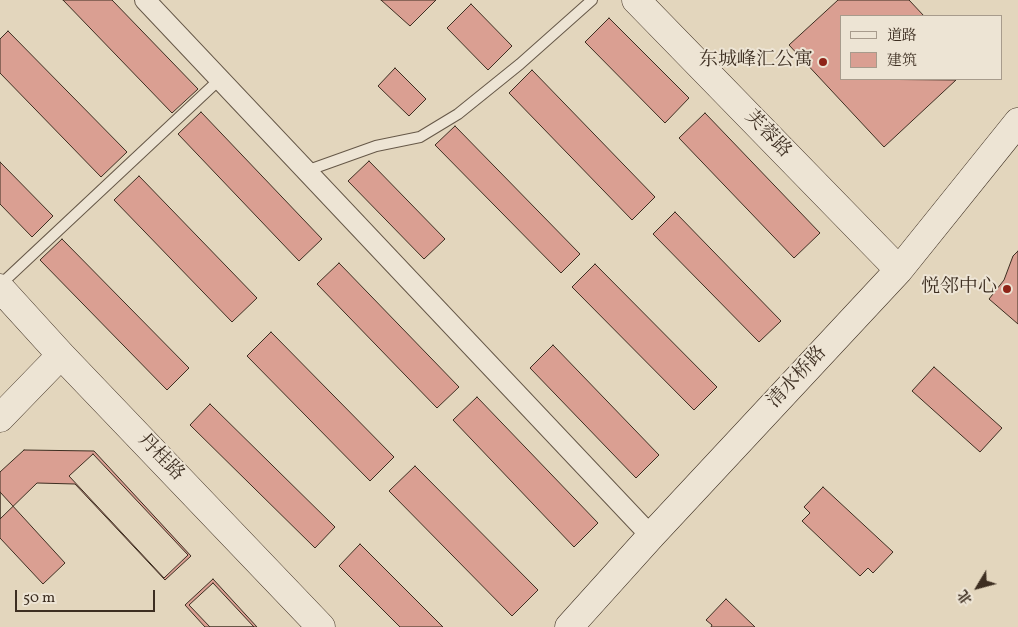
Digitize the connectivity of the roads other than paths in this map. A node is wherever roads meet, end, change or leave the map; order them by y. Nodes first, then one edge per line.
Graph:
1 (145, 0) edge
2 (592, 0) edge
3 (636, 0) edge
4 (220, 80) junction
5 (1018, 122) edge
6 (306, 171) junction
7 (899, 270) junction
8 (0, 287) edge
9 (61, 355) junction
10 (0, 418) edge
11 (651, 536) junction
12 (321, 627) edge
13 (569, 627) edge

1 - 4 street
2 - 6 lane
3 - 7 street, 芙蓉路
4 - 6 street
4 - 8 lane
5 - 7 street, 清水桥路
6 - 11 street
7 - 11 street, 清水桥路
8 - 9 street, 丹桂路
9 - 10 street
9 - 12 street, 丹桂路
11 - 13 street, 清水桥路

